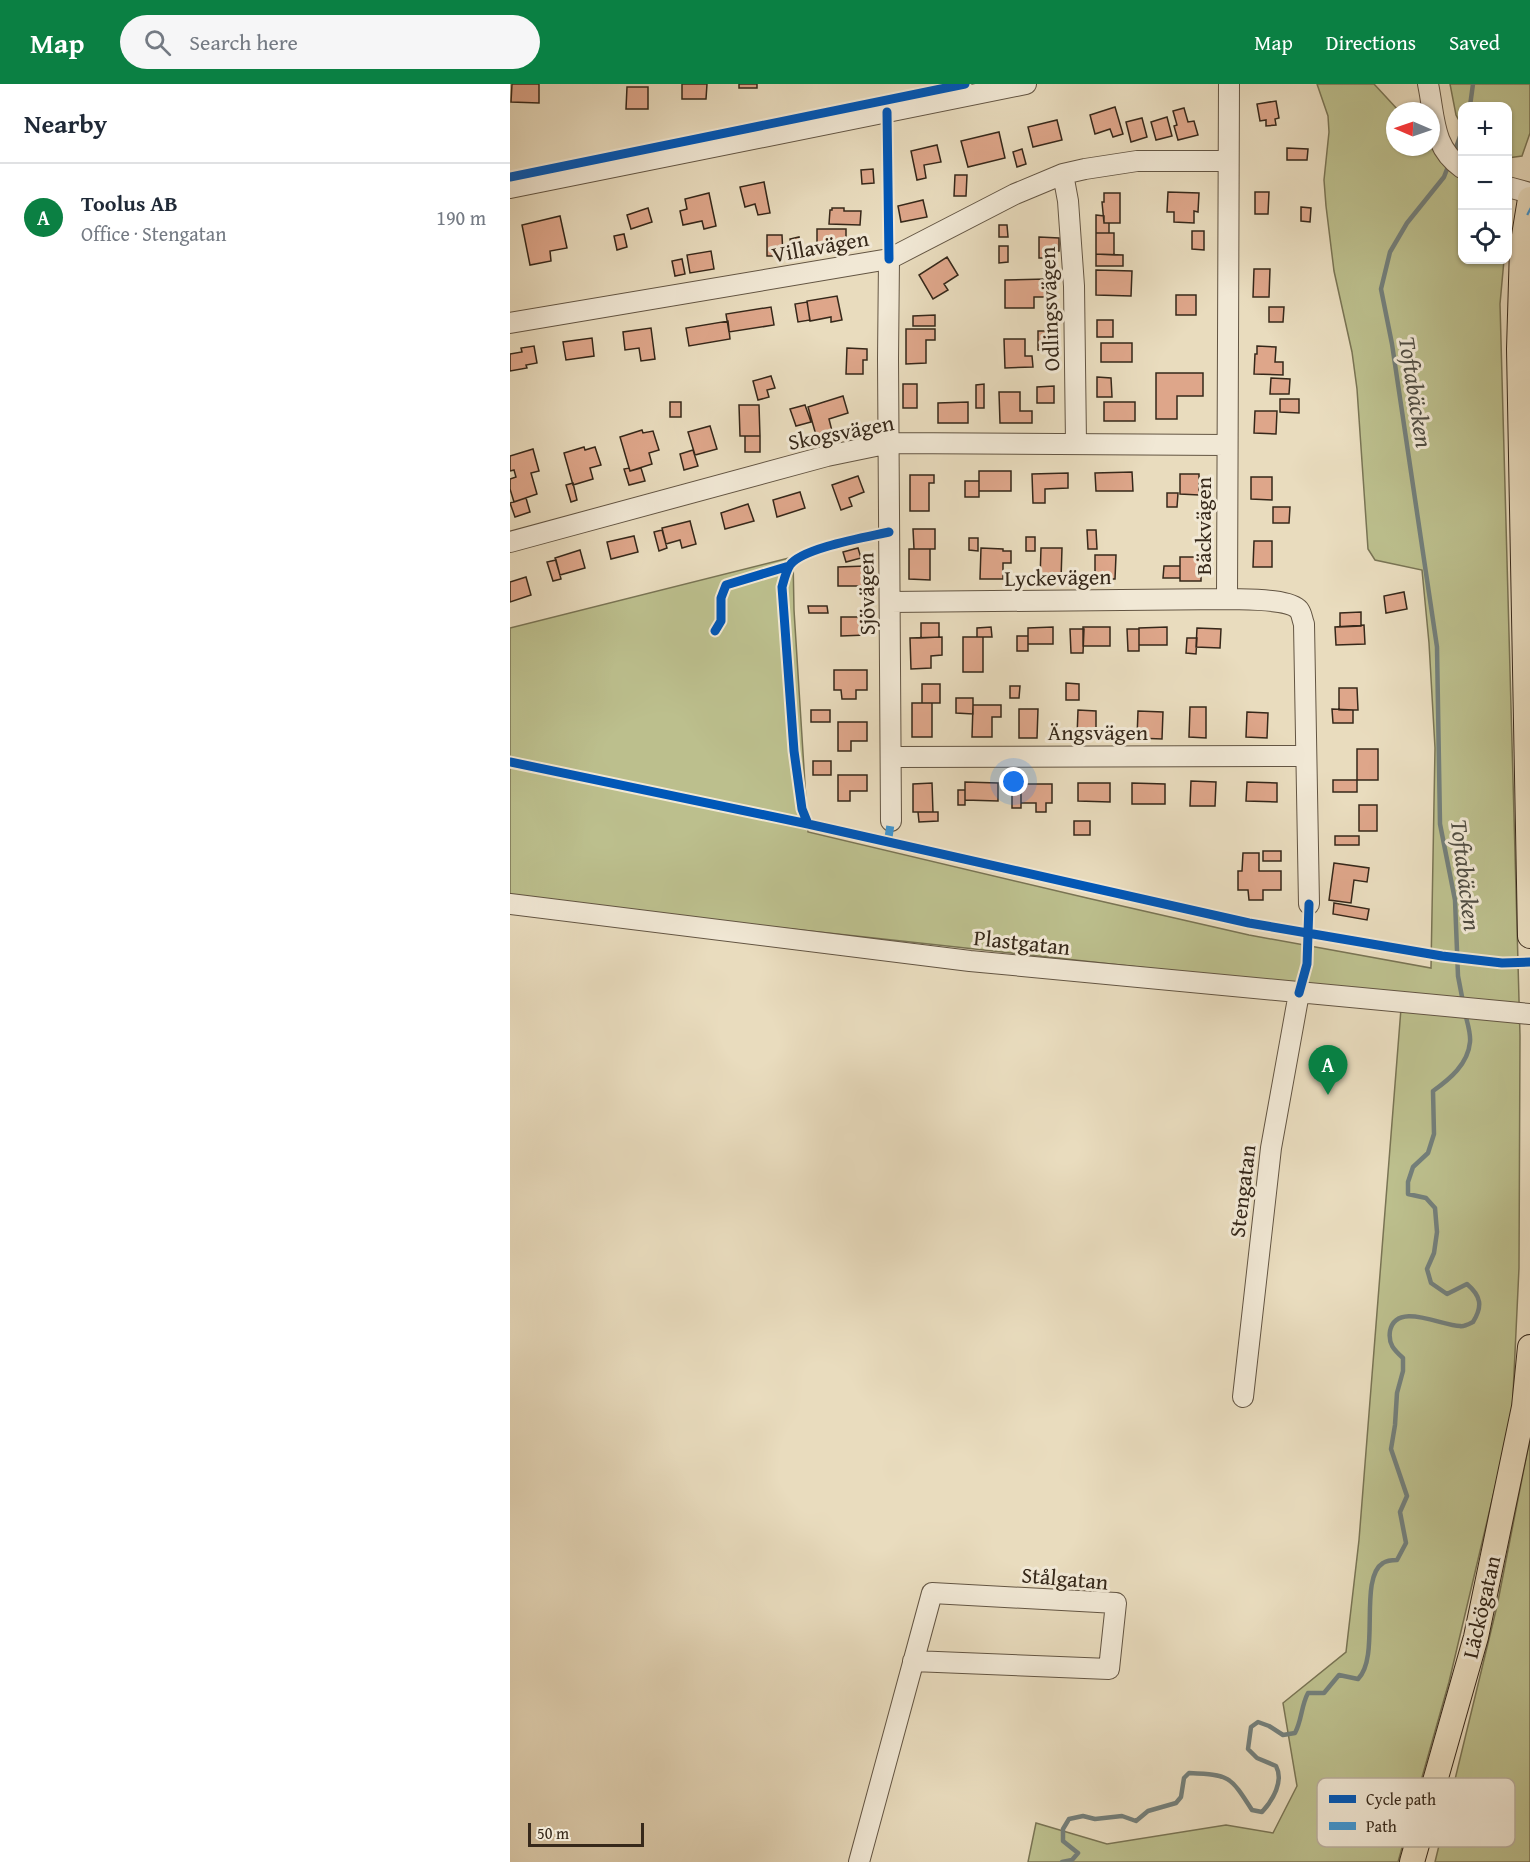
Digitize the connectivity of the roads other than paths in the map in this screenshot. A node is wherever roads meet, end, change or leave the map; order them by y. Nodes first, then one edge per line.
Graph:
1 (1026, 84) edge
2 (1229, 84) edge
3 (1428, 84) edge
4 (1228, 160) junction
5 (1458, 164) edge
6 (1063, 174) junction
7 (510, 188) edge
8 (1512, 188) edge
9 (1530, 193) edge
10 (1530, 199) edge
11 (889, 259) junction
12 (510, 323) edge
13 (890, 443) junction
14 (1076, 443) junction
15 (1227, 445) junction
16 (510, 542) edge
17 (1227, 599) junction
18 (890, 602) junction
19 (1305, 756) junction
20 (891, 757) junction
21 (891, 821) dead end
22 (510, 904) edge
23 (1309, 904) dead end
24 (1530, 936) edge
25 (1299, 993) junction
26 (1530, 1014) edge
27 (1530, 1347) edge
28 (1243, 1397) dead end
29 (913, 1662) junction
30 (1436, 1778) edge
31 (1416, 1847) edge
32 (858, 1862) edge
33 (1412, 1862) edge

1 - 7 street
2 - 4 street, Bäckvägen
3 - 5 street
4 - 6 street, Villavägen
4 - 15 street, Bäckvägen
6 - 11 street, Villavägen
6 - 14 street, Odlingsvägen
8 - 9 street
10 - 24 main road
11 - 12 street, Villavägen
11 - 13 street, Sjövägen
13 - 14 street, Skogsvägen
13 - 16 street, Skogsvägen
13 - 18 street, Sjövägen
14 - 15 street, Skogsvägen
15 - 17 street, Bäckvägen
17 - 18 street, Lyckevägen
17 - 19 street, Bäckvägen
18 - 20 street, Sjövägen
19 - 20 street, Ängsvägen
19 - 23 street, Bäckvägen
20 - 21 street, Sjövägen
22 - 25 street, Plastgatan
25 - 26 street, Plastgatan
25 - 28 street, Stengatan
27 - 30 main road, Läckögatan
29 - 29 street, Stålgatan
29 - 32 street, Stålgatan
31 - 33 main road, Läckögatan

